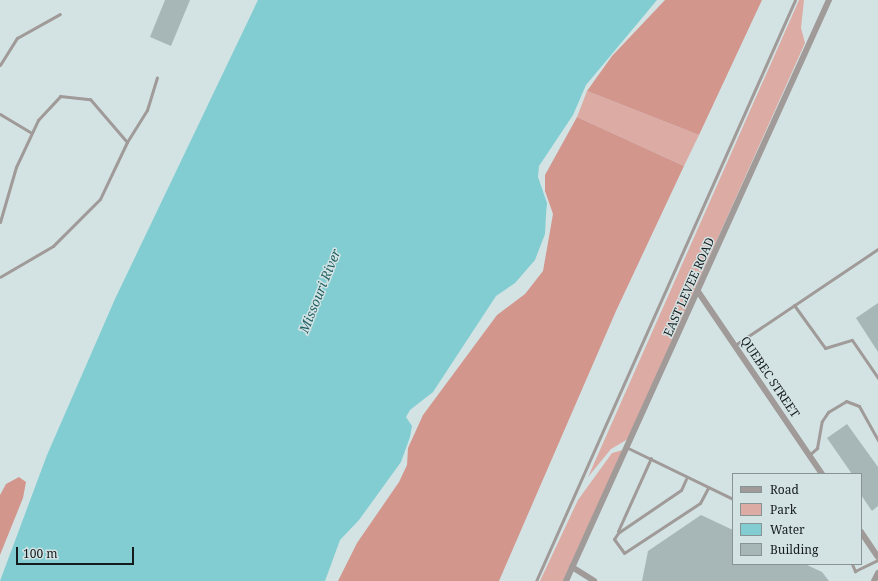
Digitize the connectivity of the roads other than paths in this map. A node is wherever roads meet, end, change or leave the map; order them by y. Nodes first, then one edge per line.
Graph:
1 (795, 0) edge
2 (829, 0) edge
3 (60, 14) dead end
4 (0, 64) edge
5 (157, 77) dead end
6 (0, 114) edge
7 (30, 132) junction
8 (127, 142) junction
9 (0, 222) edge
10 (878, 249) edge
11 (0, 277) edge
12 (699, 293) junction
13 (794, 305) junction
14 (734, 345) junction
15 (878, 378) edge
16 (878, 440) edge
17 (628, 448) junction
18 (809, 455) junction
19 (650, 458) junction
20 (821, 473) edge
21 (686, 479) junction
22 (708, 488) junction
23 (732, 499) edge
24 (618, 533) junction
25 (862, 534) edge
26 (878, 558) edge
27 (852, 565) edge
28 (572, 567) junction
29 (878, 574) edge
30 (536, 581) edge
31 (566, 581) edge
32 (594, 581) edge
33 (874, 581) edge

1 - 30 lane
2 - 12 street, EAST LEVEE ROAD
3 - 4 lane
5 - 8 lane
6 - 7 lane
7 - 8 lane
7 - 9 lane
8 - 11 lane
10 - 13 lane
12 - 14 street, QUEBEC STREET
12 - 17 street, EAST LEVEE ROAD
13 - 14 lane
13 - 15 lane
14 - 18 street, QUEBEC STREET
16 - 18 lane
17 - 19 lane
17 - 28 street, EAST LEVEE ROAD
18 - 20 street, QUEBEC STREET
19 - 21 lane
19 - 24 lane
21 - 22 lane
21 - 24 lane
22 - 23 lane
22 - 24 lane
25 - 26 street
26 - 27 lane
28 - 31 street, EAST LEVEE ROAD
28 - 32 street
29 - 33 street

